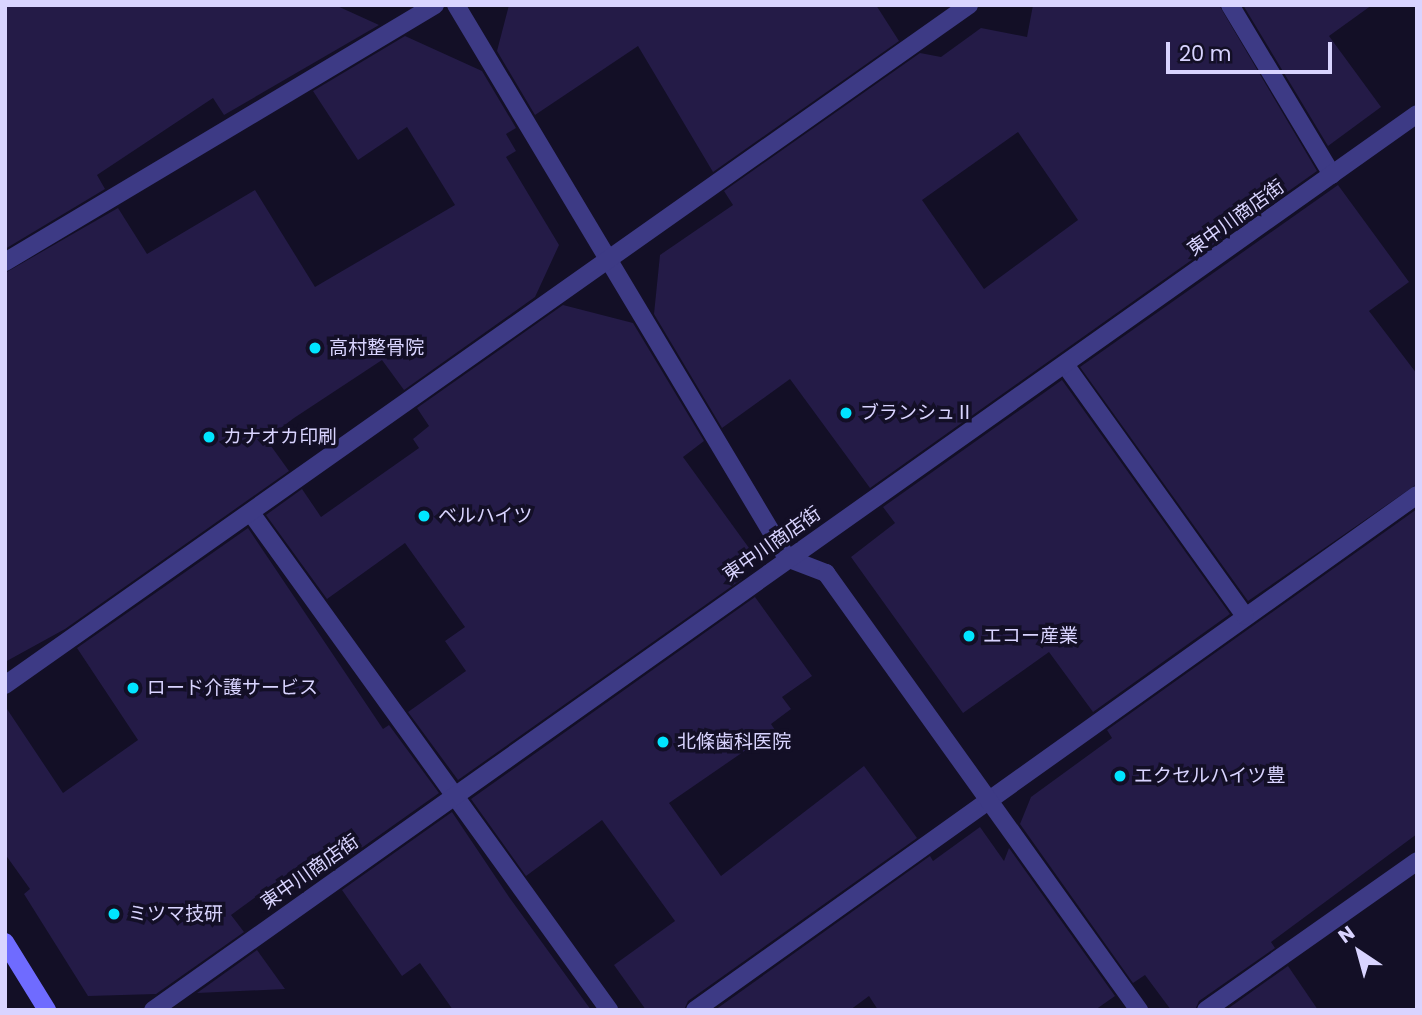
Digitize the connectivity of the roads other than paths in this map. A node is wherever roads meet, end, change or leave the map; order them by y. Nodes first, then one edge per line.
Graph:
1 (435, 5) edge
2 (456, 5) edge
3 (969, 5) edge
4 (1230, 5) edge
5 (1417, 114) edge
6 (1332, 175) junction
7 (613, 260) junction
8 (5, 262) edge
9 (1066, 366) junction
10 (1417, 495) edge
11 (251, 513) junction
12 (786, 558) junction
13 (1245, 617) junction
14 (5, 685) edge
15 (456, 794) junction
16 (987, 798) junction
17 (1417, 861) edge
18 (5, 942) edge
19 (47, 1010) edge
20 (153, 1010) edge
21 (609, 1010) edge
22 (695, 1010) edge
23 (1139, 1010) edge
24 (1206, 1010) edge

1 - 8 street
2 - 7 street
3 - 7 street
4 - 6 street
5 - 6 street, 東中川商店街
6 - 9 street, 東中川商店街
7 - 11 street
7 - 12 street
9 - 12 street, 東中川商店街
9 - 13 street
10 - 13 street
11 - 14 street
11 - 15 street
12 - 15 street, 東中川商店街
12 - 16 street
13 - 16 street
15 - 20 street, 東中川商店街
15 - 21 street
16 - 22 street
16 - 23 street
17 - 24 street
18 - 19 street

